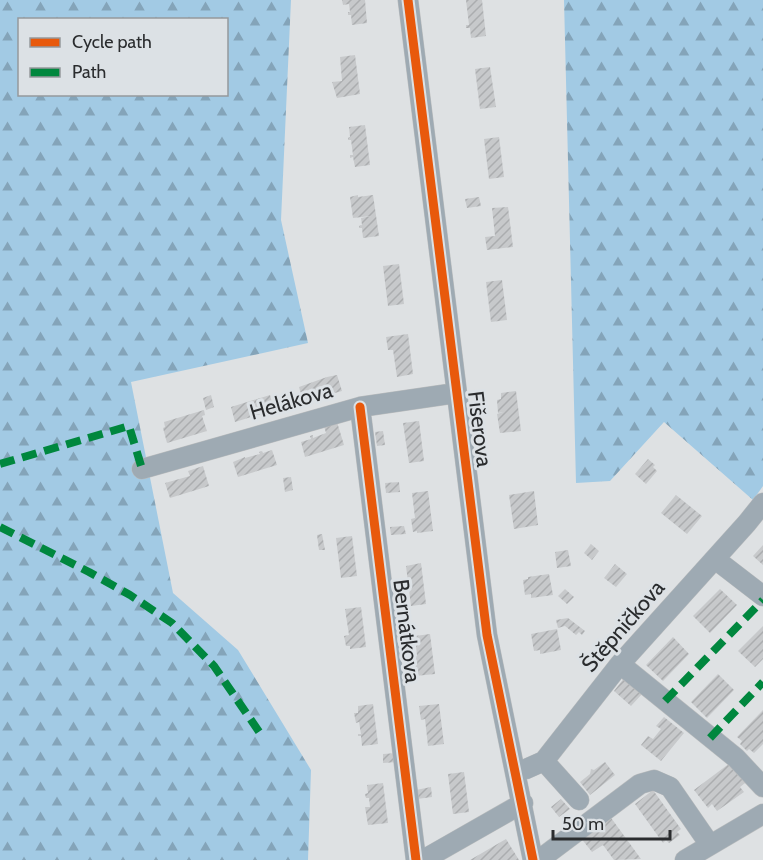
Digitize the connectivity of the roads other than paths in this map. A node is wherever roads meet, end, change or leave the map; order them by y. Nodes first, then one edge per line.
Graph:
1 (408, 0) edge
2 (418, 0) edge
3 (412, 23) junction
4 (456, 393) junction
5 (360, 406) junction
6 (142, 469) dead end
7 (763, 503) edge
8 (715, 559) junction
9 (763, 596) edge
10 (620, 664) junction
11 (544, 761) junction
12 (515, 771) junction
13 (763, 787) edge
14 (579, 800) dead end
15 (523, 803) junction
16 (763, 814) edge
17 (706, 839) junction
18 (416, 860) edge
19 (423, 860) edge
20 (533, 860) edge
21 (539, 860) edge
22 (685, 860) edge

1 - 3 street, Fišerova
2 - 3 street
3 - 4 street, Fišerova
4 - 5 street, Helákova
4 - 12 street, Fišerova
5 - 6 street, Helákova
5 - 18 street, Bernátkova
7 - 8 street, Štěpničkova
8 - 9 street
8 - 10 street, Štěpničkova
10 - 11 street, Štěpničkova
10 - 13 street
11 - 12 street
11 - 14 street
12 - 15 street, Fišerova
15 - 19 street
15 - 20 street, Fišerova
16 - 17 street
17 - 21 street
17 - 22 street

